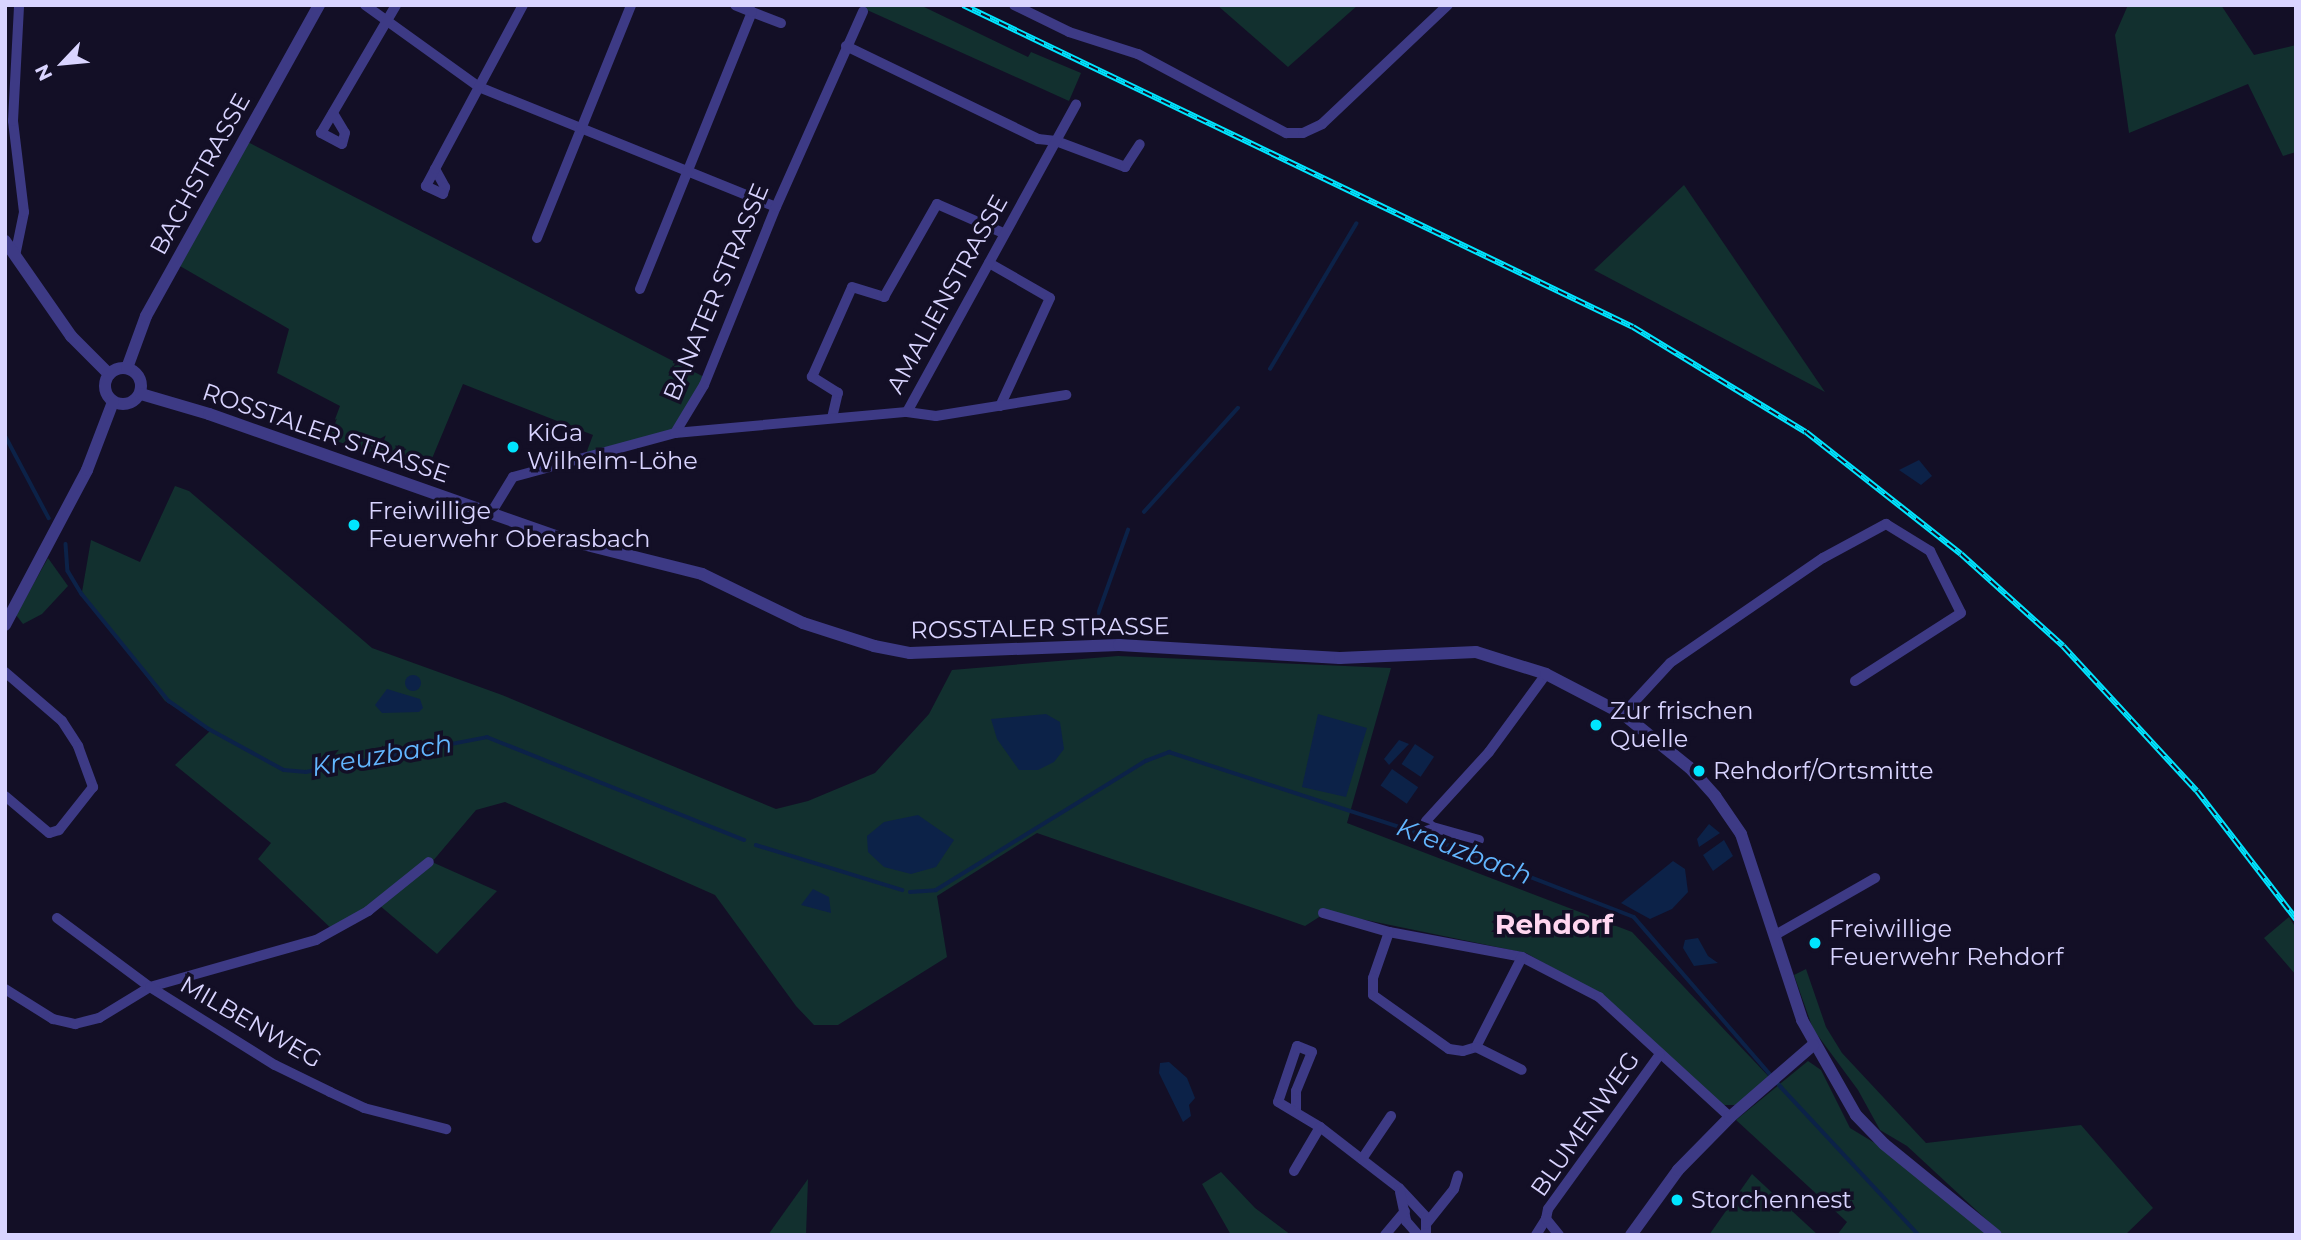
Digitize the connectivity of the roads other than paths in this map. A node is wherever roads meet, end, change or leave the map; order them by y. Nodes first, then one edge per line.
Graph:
1 (19, 5) edge
2 (319, 5) edge
3 (365, 5) edge
4 (396, 5) edge
5 (523, 5) edge
6 (631, 5) edge
7 (735, 5) edge
8 (1014, 5) edge
9 (1448, 5) edge
10 (752, 12) junction
11 (863, 12) dead end
12 (781, 23) dead end
13 (386, 24) junction
14 (846, 46) junction
15 (479, 87) junction
16 (1076, 104) dead end
17 (333, 114) dead end
18 (583, 126) junction
19 (1056, 141) junction
20 (1140, 144) dead end
21 (686, 168) junction
22 (435, 169) dead end
23 (776, 207) junction
24 (1003, 233) junction
25 (537, 238) dead end
26 (5, 241) edge
27 (15, 256) junction
28 (989, 264) junction
29 (640, 289) dead end
30 (127, 368) junction
31 (109, 374) junction
32 (141, 394) junction
33 (1066, 395) dead end
34 (113, 402) junction
35 (1000, 406) junction
36 (907, 412) junction
37 (832, 418) junction
38 (675, 433) junction
39 (491, 513) junction
40 (5, 625) edge
41 (5, 672) edge
42 (1546, 674) junction
43 (1855, 681) dead end
44 (1623, 714) junction
45 (5, 796) edge
46 (1479, 840) dead end
47 (429, 862) dead end
48 (1875, 878) dead end
49 (1323, 914) dead end
50 (57, 918) dead end
51 (1389, 932) junction
52 (1777, 934) junction
53 (1522, 957) junction
54 (150, 987) junction
55 (5, 989) edge
56 (1813, 1045) junction
57 (1476, 1046) junction
58 (1660, 1054) junction
59 (1522, 1070) dead end
60 (1296, 1111) junction
61 (1391, 1116) dead end
62 (1730, 1117) junction
63 (1320, 1127) junction
64 (446, 1129) dead end
65 (1362, 1159) junction
66 (1294, 1171) dead end
67 (1458, 1176) dead end
68 (1399, 1188) junction
69 (1405, 1211) junction
70 (1546, 1219) junction
71 (1426, 1230) edge
72 (1385, 1235) edge
73 (1418, 1235) edge
74 (1536, 1235) edge
75 (1559, 1235) edge
76 (1631, 1235) edge
77 (1996, 1235) edge

1 - 27 street
2 - 30 street, BACHSTRASSE
3 - 13 street
4 - 13 street
5 - 15 street
6 - 18 street
7 - 10 street
8 - 9 street
10 - 12 street
10 - 21 street
11 - 14 street, BANATER STRASSE
13 - 15 street
13 - 17 street
14 - 19 street
14 - 23 street, BANATER STRASSE
15 - 18 street
15 - 22 street
16 - 19 street, AMALIENSTRASSE
18 - 21 street
18 - 25 street
19 - 20 street
19 - 24 street, AMALIENSTRASSE
21 - 23 street
21 - 29 street
23 - 38 street, BANATER STRASSE
24 - 28 street, AMALIENSTRASSE
24 - 37 street
26 - 27 street
27 - 31 street
28 - 35 street
28 - 36 street, AMALIENSTRASSE
30 - 31 street
30 - 32 street
31 - 34 street
32 - 34 street
32 - 39 street, ROSSTALER STRASSE
33 - 35 street
34 - 40 street
35 - 36 street
36 - 37 street, AMALIENSTRASSE
37 - 38 street, AMALIENSTRASSE
38 - 39 street, BANATER STRASSE
39 - 42 street, ROSSTALER STRASSE
41 - 45 street
42 - 44 street, ROSSTALER STRASSE
42 - 46 street
43 - 44 street
44 - 52 street, ROSSTALER STRASSE
47 - 54 street
48 - 52 street
49 - 51 street
50 - 54 street
51 - 53 street
51 - 57 street
52 - 56 street, ROSSTALER STRASSE
53 - 57 street
53 - 58 street
54 - 55 street, MILBENWEG
54 - 64 street, MILBENWEG
56 - 62 street
56 - 77 street, ROSSTALER STRASSE
57 - 59 street
58 - 62 street
58 - 70 street, BLUMENWEG
60 - 60 street
60 - 63 street
61 - 65 street
62 - 76 street
63 - 65 street
63 - 66 street
65 - 68 street
67 - 71 street
68 - 69 street
68 - 71 street
69 - 72 street
69 - 73 street
70 - 74 street, BLUMENWEG
70 - 75 street, BLUMENWEG

